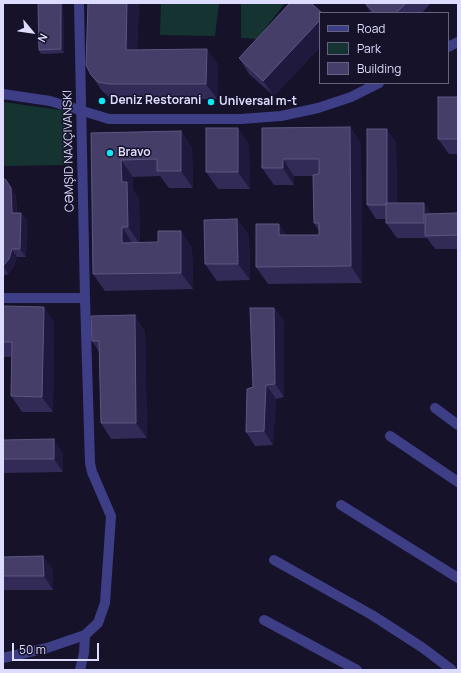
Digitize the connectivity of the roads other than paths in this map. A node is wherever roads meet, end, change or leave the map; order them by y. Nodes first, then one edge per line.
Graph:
1 (79, 3) edge
2 (458, 42) edge
3 (449, 46) edge
4 (377, 84) edge
5 (3, 94) edge
6 (82, 111) junction
7 (3, 298) edge
8 (85, 298) junction
9 (435, 408) dead end
10 (458, 425) edge
11 (390, 436) dead end
12 (458, 482) edge
13 (341, 505) dead end
14 (274, 560) dead end
15 (458, 578) edge
16 (264, 620) dead end
17 (84, 635) junction
18 (3, 658) edge
19 (80, 670) edge
20 (357, 670) edge
21 (452, 670) edge

1 - 6 street
2 - 3 street
4 - 6 street
5 - 6 street
6 - 8 street
7 - 8 street
8 - 17 street
9 - 10 street
11 - 12 street
13 - 15 street
14 - 21 street
16 - 20 street
17 - 18 street
17 - 19 street

